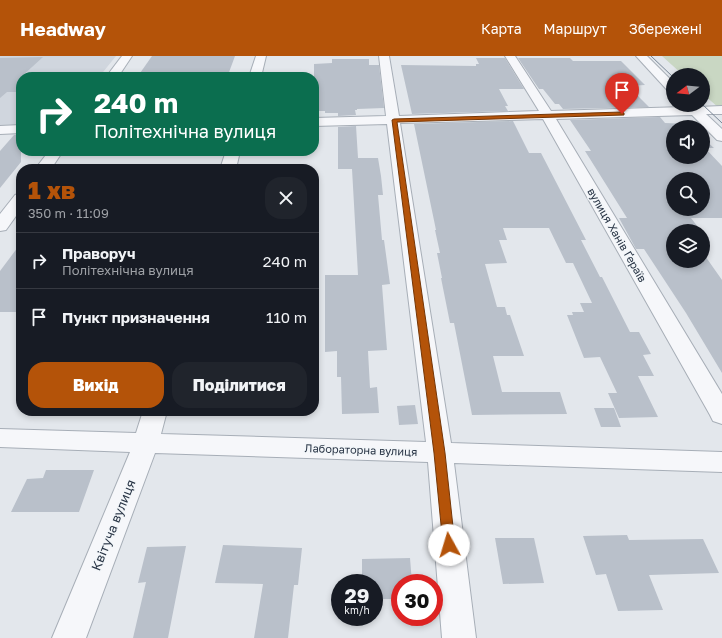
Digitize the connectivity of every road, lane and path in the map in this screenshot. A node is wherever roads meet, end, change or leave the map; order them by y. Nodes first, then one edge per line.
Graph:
1 (127, 56) edge
2 (261, 56) edge
3 (384, 56) edge
4 (510, 56) edge
5 (640, 56) edge
6 (116, 72) edge
7 (256, 72) edge
8 (666, 82) edge
9 (666, 109) edge
10 (710, 109) edge
11 (722, 110) edge
12 (696, 112) edge
13 (548, 116) junction
14 (394, 120) junction
15 (319, 122) edge
16 (16, 129) edge
17 (0, 130) edge
18 (722, 137) edge
19 (16, 205) edge
20 (0, 226) edge
21 (722, 415) edge
22 (154, 416) edge
23 (0, 438) edge
24 (146, 443) junction
25 (440, 453) junction
26 (722, 462) edge
27 (69, 638) edge
28 (459, 638) edge

1 - 6 street
2 - 7 street
3 - 14 street
4 - 13 street, вулиця Ханів Ґераїв
5 - 8 street
9 - 13 street
10 - 11 street
12 - 18 street
13 - 14 street
13 - 21 street, вулиця Ханів Ґераїв
14 - 15 street
14 - 25 street
16 - 17 street
19 - 20 street
22 - 24 street, Квітуча вулиця
23 - 24 street, Лабораторна вулиця
24 - 25 street, Лабораторна вулиця
24 - 27 street, Квітуча вулиця
25 - 26 street, Лабораторна вулиця
25 - 28 street

